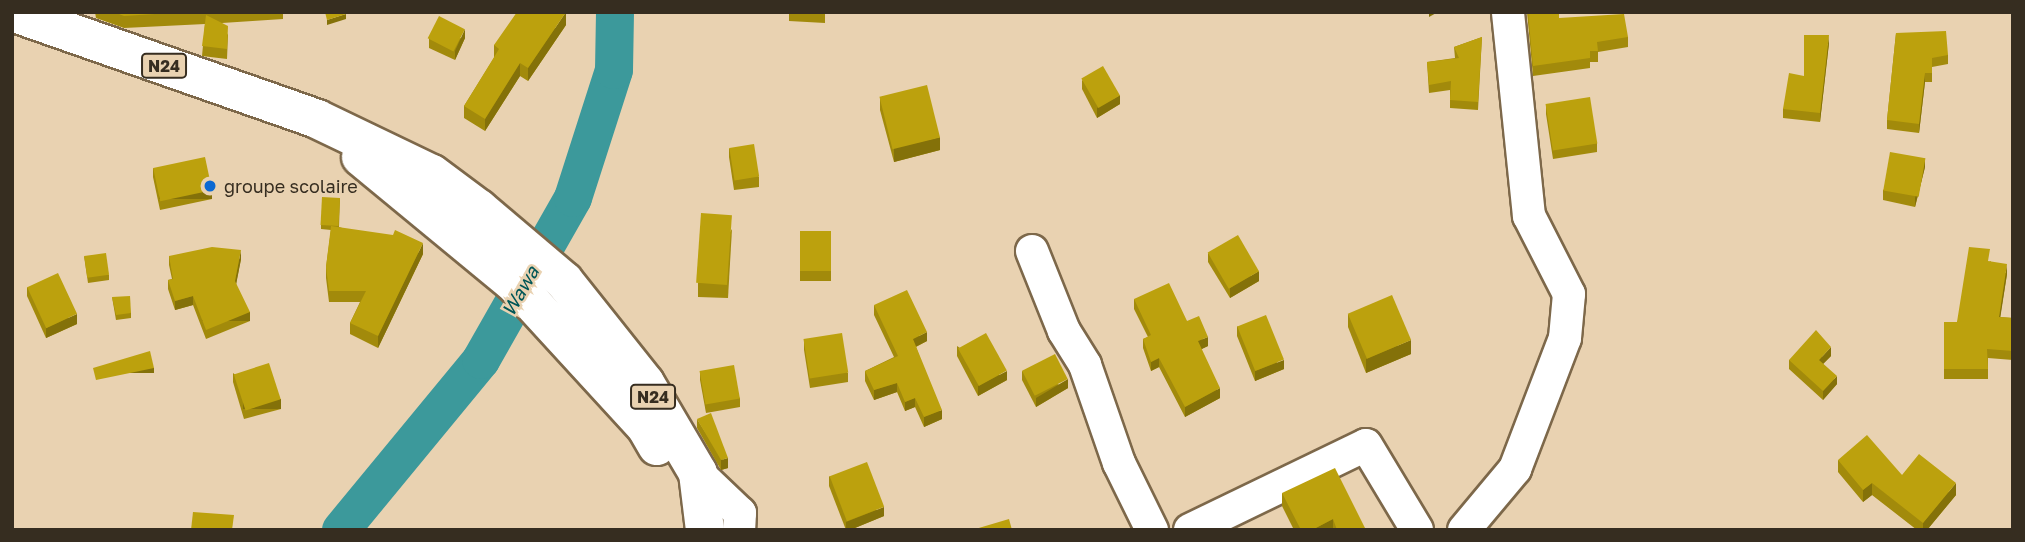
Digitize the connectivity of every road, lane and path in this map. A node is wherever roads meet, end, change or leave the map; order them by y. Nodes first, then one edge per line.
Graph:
1 (12, 12) edge
2 (1508, 12) edge
3 (1032, 251) dead end
4 (522, 268) junction
5 (698, 473) junction
6 (704, 530) edge
7 (739, 530) edge
8 (1152, 530) edge
9 (1190, 530) edge
10 (1417, 530) edge
11 (1464, 530) edge

1 - 4 main road, N24
2 - 11 street
3 - 8 street
4 - 5 main road, N24
4 - 6 main road, N24
5 - 6 main road, N24
5 - 7 street
9 - 10 street

